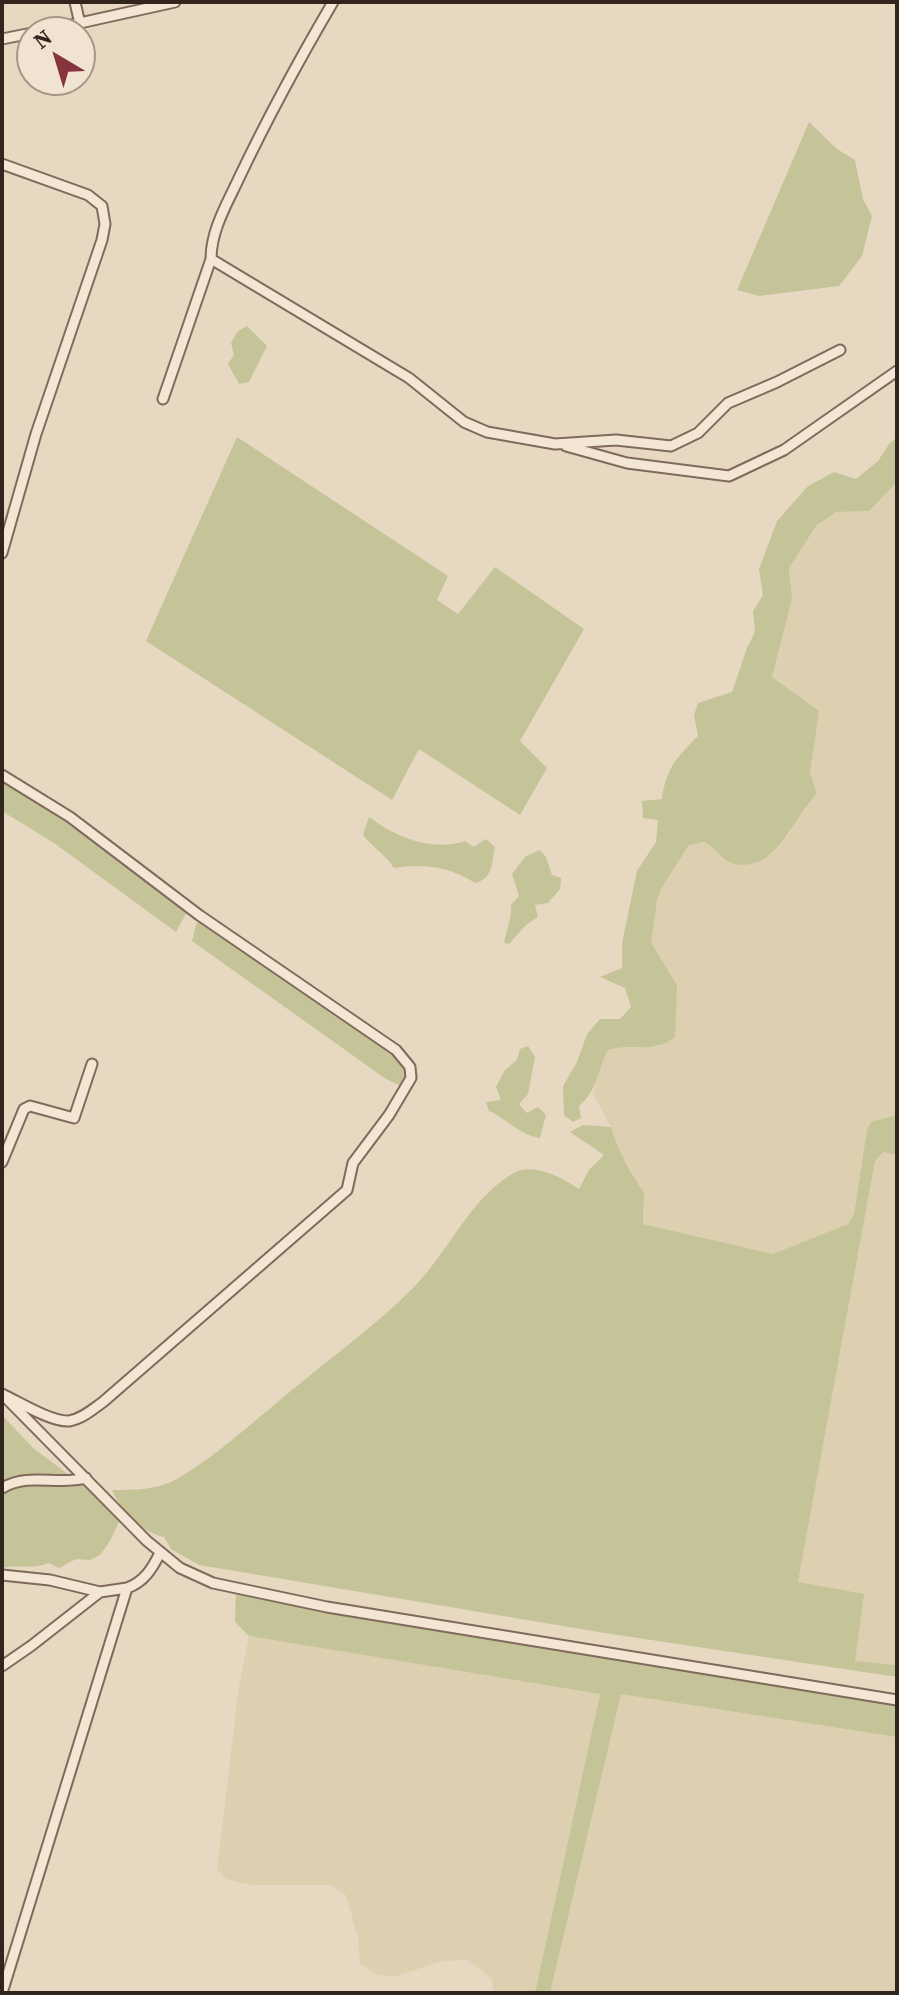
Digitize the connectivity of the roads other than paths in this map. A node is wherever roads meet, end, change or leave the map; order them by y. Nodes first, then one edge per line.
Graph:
1 (175, 2) edge
2 (333, 2) edge
3 (96, 20) edge
4 (2, 164) edge
5 (211, 259) junction
6 (840, 350) dead end
7 (897, 371) edge
8 (163, 399) dead end
9 (555, 444) junction
10 (2, 553) edge
11 (2, 775) edge
12 (92, 1064) dead end
13 (2, 1162) edge
14 (2, 1394) edge
15 (86, 1478) junction
16 (2, 1488) edge
17 (160, 1553) junction
18 (2, 1575) edge
19 (127, 1588) junction
20 (100, 1592) junction
21 (2, 1666) edge
22 (897, 1700) edge
23 (2, 1993) edge

1 - 3 street
2 - 5 street
4 - 10 street
5 - 8 street
5 - 9 street
6 - 9 street
7 - 9 street
11 - 14 street
12 - 13 street
14 - 15 street
15 - 16 street
15 - 17 street
17 - 19 street
17 - 22 street
18 - 20 street
19 - 20 street
19 - 23 street
20 - 21 street

